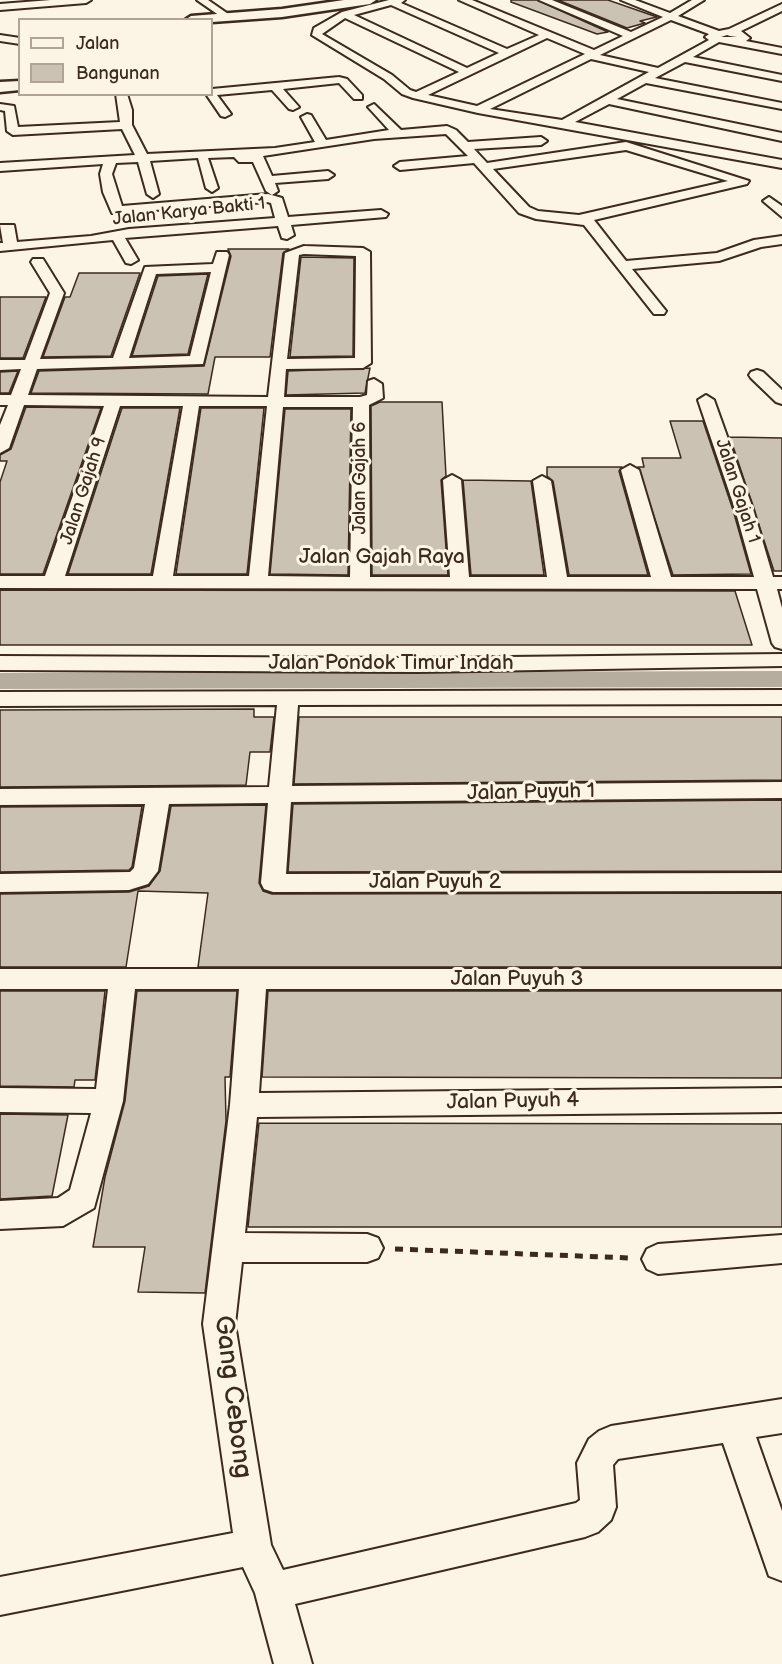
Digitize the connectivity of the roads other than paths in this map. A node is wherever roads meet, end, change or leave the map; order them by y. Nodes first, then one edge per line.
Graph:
1 (86, 0) edge
2 (202, 0) edge
3 (370, 0) edge
4 (464, 0) edge
5 (544, 0) edge
6 (626, 0) edge
7 (699, 0) edge
8 (396, 1) edge
9 (0, 7) edge
10 (782, 7) edge
11 (345, 14) junction
12 (226, 16) junction
13 (670, 17) junction
14 (208, 18) edge
15 (782, 18) edge
16 (730, 33) junction
17 (546, 35) junction
18 (630, 35) junction
19 (716, 37) junction
20 (0, 38) edge
21 (741, 39) junction
22 (18, 41) edge
23 (782, 51) edge
24 (507, 53) junction
25 (592, 55) junction
26 (682, 58) junction
27 (657, 71) junction
28 (466, 72) junction
29 (782, 78) edge
30 (642, 79) junction
31 (18, 85) edge
32 (275, 86) junction
33 (0, 87) edge
34 (213, 93) edge
35 (122, 96) edge
36 (213, 96) edge
37 (417, 96) junction
38 (358, 97) dead end
39 (606, 100) junction
40 (782, 106) edge
41 (0, 107) edge
42 (293, 107) dead end
43 (374, 107) dead end
44 (478, 110) junction
45 (225, 114) dead end
46 (307, 117) dead end
47 (564, 124) junction
48 (126, 125) junction
49 (469, 131) dead end
50 (452, 132) junction
51 (398, 134) junction
52 (782, 137) edge
53 (541, 141) dead end
54 (322, 144) junction
55 (464, 146) junction
56 (303, 148) junction
57 (111, 160) junction
58 (143, 160) junction
59 (203, 160) junction
60 (479, 163) junction
61 (782, 164) edge
62 (400, 166) dead end
63 (0, 167) edge
64 (212, 188) dead end
65 (153, 194) dead end
66 (769, 201) dead end
67 (117, 210) junction
68 (782, 213) edge
69 (381, 214) dead end
70 (581, 219) junction
71 (283, 220) junction
72 (0, 229) edge
73 (123, 234) junction
74 (288, 236) dead end
75 (782, 240) edge
76 (5, 247) edge
77 (132, 260) dead end
78 (38, 262) dead end
79 (622, 266) junction
80 (659, 311) dead end
81 (119, 364) junction
82 (279, 364) junction
83 (0, 365) edge
84 (32, 365) junction
85 (757, 375) dead end
86 (374, 384) dead end
87 (706, 399) dead end
88 (782, 399) edge
89 (0, 400) edge
90 (19, 400) junction
91 (114, 400) junction
92 (192, 400) junction
93 (277, 402) junction
94 (361, 402) junction
95 (0, 448) edge
96 (630, 470) dead end
97 (452, 480) dead end
98 (542, 481) dead end
99 (0, 582) edge
100 (53, 582) junction
101 (460, 582) junction
102 (558, 582) junction
103 (162, 583) junction
104 (258, 583) junction
105 (360, 583) junction
106 (773, 583) edge
107 (663, 584) junction
108 (782, 643) edge
109 (782, 660) edge
110 (0, 663) edge
111 (782, 697) edge
112 (288, 698) junction
113 (0, 699) edge
114 (782, 790) edge
115 (0, 796) edge
116 (158, 796) junction
117 (280, 796) junction
118 (782, 882) edge
119 (0, 883) edge
120 (123, 978) junction
121 (0, 979) edge
122 (782, 979) edge
123 (252, 981) junction
124 (0, 1100) edge
125 (782, 1100) edge
126 (109, 1101) junction
127 (244, 1105) junction
128 (0, 1215) edge
129 (226, 1247) junction
130 (367, 1248) road end
131 (782, 1248) edge
132 (658, 1258) road end
133 (782, 1416) edge
134 (734, 1425) junction
135 (253, 1547) junction
136 (782, 1563) edge
137 (273, 1591) junction
138 (0, 1596) edge
139 (293, 1664) edge

1 - 9 street
2 - 12 street
3 - 12 main road
4 - 17 street
5 - 18 street
6 - 13 street
7 - 13 street
8 - 11 street
8 - 24 street
10 - 16 street
11 - 28 street
11 - 37 street
12 - 14 main road
13 - 18 street
13 - 19 street
15 - 21 street
16 - 19 street
16 - 21 street
17 - 24 street
17 - 25 street
18 - 25 street
19 - 21 street
19 - 26 street
20 - 22 street
21 - 23 street
24 - 28 street
25 - 27 street
25 - 44 street
26 - 27 street
26 - 29 street
27 - 30 street
28 - 37 street
30 - 39 street
30 - 40 street
31 - 33 main road
32 - 34 street
32 - 38 street
32 - 42 street
35 - 48 street
36 - 45 street
37 - 44 street
39 - 47 street
39 - 52 street
41 - 48 street
43 - 51 street
44 - 47 street
46 - 54 street
47 - 61 street
48 - 58 street
49 - 50 street
50 - 51 street
50 - 55 street
51 - 54 street
53 - 55 street
54 - 56 street
55 - 60 street
56 - 58 street
56 - 59 street
57 - 58 street
57 - 63 street
57 - 67 street
58 - 59 street
58 - 65 street
59 - 64 street
60 - 62 street
60 - 70 street
60 - 70 street
66 - 68 street
67 - 71 street
67 - 73 street
69 - 71 street, Jalan Karya Bakti 1
70 - 79 street
71 - 73 street, Jalan Karya Bakti 1
71 - 74 street
72 - 76 street
73 - 76 street, Jalan Karya Bakti 1
73 - 77 street
75 - 79 street
78 - 84 street
79 - 80 street
81 - 81 street
81 - 84 street
82 - 82 street
82 - 93 street
83 - 84 street
84 - 90 street
85 - 88 street
86 - 94 street, Jalan Gajah 6
87 - 106 street, Jalan Gajah 1
89 - 90 street
90 - 91 street
90 - 95 street
91 - 92 street
91 - 100 street, Jalan Gajah 9
92 - 93 street
92 - 103 street
93 - 94 street
93 - 104 street
94 - 105 street, Jalan Gajah 6
96 - 107 street
97 - 101 street
98 - 102 street
99 - 100 street, Jalan Gajah Raya
100 - 103 street, Jalan Gajah Raya
101 - 102 street, Jalan Gajah Raya
101 - 105 street, Jalan Gajah Raya
102 - 107 street, Jalan Gajah Raya
103 - 104 street, Jalan Gajah Raya
104 - 105 street, Jalan Gajah Raya
106 - 107 street, Jalan Gajah Raya
106 - 108 street, Jalan Gajah 1
109 - 110 street, Jalan Pondok Timur Indah
111 - 112 street, Jalan Pondok Timur Indah
112 - 113 street, Jalan Pondok Timur Indah
112 - 117 street, Jalan Puyuh 2
114 - 117 street, Jalan Puyuh 1
115 - 116 street, Jalan Puyuh 1
116 - 117 street, Jalan Puyuh 1
116 - 119 street
117 - 118 street, Jalan Puyuh 2
120 - 121 street, Jalan Puyuh 3
120 - 123 street, Jalan Puyuh 3
120 - 126 street
122 - 123 street, Jalan Puyuh 3
123 - 127 street, Gang Cebong
124 - 126 street
125 - 127 street, Jalan Puyuh 4
126 - 128 street
127 - 129 street, Gang Cebong
129 - 130 street
129 - 135 street, Gang Cebong
131 - 132 street
133 - 134 street
134 - 136 street
134 - 137 street
135 - 137 street, Gang Cebong
135 - 138 street
137 - 139 street, Gang Cebong

